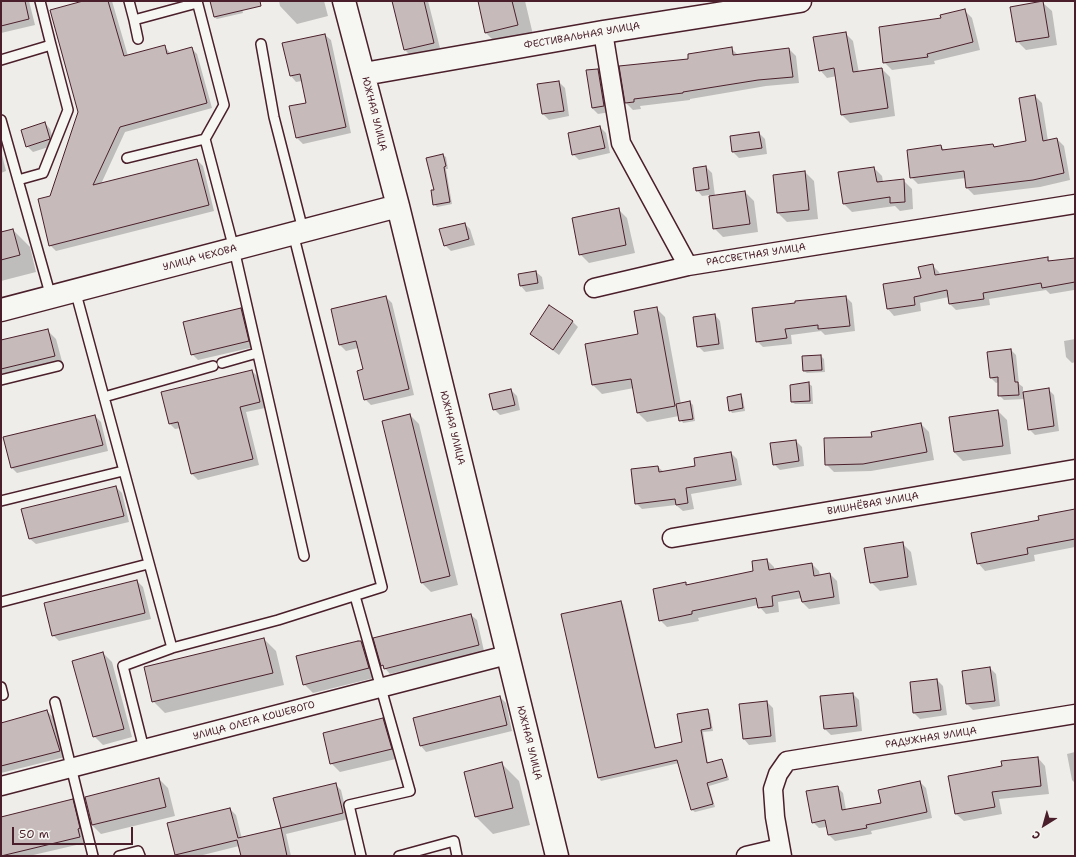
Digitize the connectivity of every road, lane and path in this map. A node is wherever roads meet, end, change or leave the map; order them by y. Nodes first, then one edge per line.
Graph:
1 (40, 1) edge
2 (130, 1) edge
3 (344, 1) edge
4 (800, 1) edge
5 (197, 2) edge
6 (742, 6) edge
7 (134, 20) junction
8 (603, 32) junction
9 (138, 39) dead end
10 (261, 44) dead end
11 (51, 45) junction
12 (1, 60) edge
13 (364, 74) junction
14 (1, 120) edge
15 (205, 139) junction
16 (127, 158) dead end
17 (18, 180) junction
18 (1075, 204) edge
19 (398, 206) junction
20 (298, 232) junction
21 (234, 249) junction
22 (688, 266) junction
23 (594, 288) dead end
24 (75, 290) junction
25 (50, 297) junction
26 (1, 310) edge
27 (258, 353) junction
28 (222, 363) dead end
29 (58, 366) dead end
30 (213, 366) dead end
31 (1, 380) edge
32 (104, 397) junction
33 (1075, 469) edge
34 (123, 471) junction
35 (1, 501) edge
36 (672, 538) dead end
37 (304, 556) dead end
38 (148, 564) junction
39 (355, 596) junction
40 (1, 602) edge
41 (172, 648) junction
42 (507, 655) junction
43 (382, 688) junction
44 (54, 702) dead end
45 (1075, 714) edge
46 (144, 749) junction
47 (70, 768) junction
48 (1, 786) edge
49 (781, 852) edge
50 (92, 856) edge
51 (119, 856) edge
52 (140, 856) edge
53 (361, 856) edge
54 (399, 856) edge
55 (457, 856) edge
56 (557, 856) edge
57 (746, 856) edge

1 - 11 lane
2 - 7 lane
3 - 13 street, ЮЖНАЯ УЛИЦА
4 - 6 street, ФЕСТИВАЛЬНАЯ УЛИЦА
5 - 7 lane
5 - 15 lane
6 - 8 street, ФЕСТИВАЛЬНАЯ УЛИЦА
7 - 9 lane
8 - 13 street, ФЕСТИВАЛЬНАЯ УЛИЦА
8 - 22 street
10 - 20 lane
11 - 12 lane
11 - 17 lane
13 - 19 street, ЮЖНАЯ УЛИЦА
14 - 17 lane
15 - 16 lane
15 - 21 lane
17 - 25 lane
18 - 22 street, РАССВЕТНАЯ УЛИЦА
19 - 20 street, УЛИЦА ЧЕХОВА
19 - 42 street, ЮЖНАЯ УЛИЦА
20 - 21 street, УЛИЦА ЧЕХОВА
20 - 39 lane
21 - 24 street, УЛИЦА ЧЕХОВА
21 - 27 lane
22 - 23 street, РАССВЕТНАЯ УЛИЦА
24 - 25 street, УЛИЦА ЧЕХОВА
24 - 32 lane
25 - 26 street, УЛИЦА ЧЕХОВА
27 - 28 lane
27 - 37 lane
29 - 31 lane
30 - 32 lane
32 - 34 lane
33 - 36 street, ВИШНЁВАЯ УЛИЦА
34 - 35 lane
34 - 38 lane
38 - 40 lane
38 - 41 lane
39 - 41 lane
39 - 43 lane
41 - 46 lane
42 - 43 street, УЛИЦА ОЛЕГА КОШЕВОГО
42 - 56 street, ЮЖНАЯ УЛИЦА
43 - 46 street, УЛИЦА ОЛЕГА КОШЕВОГО
43 - 53 lane
44 - 47 lane
45 - 49 street, РАДУЖНАЯ УЛИЦА
46 - 47 street, УЛИЦА ОЛЕГА КОШЕВОГО
47 - 48 street, УЛИЦА ОЛЕГА КОШЕВОГО
47 - 50 lane
49 - 57 street
51 - 52 lane
54 - 55 lane

